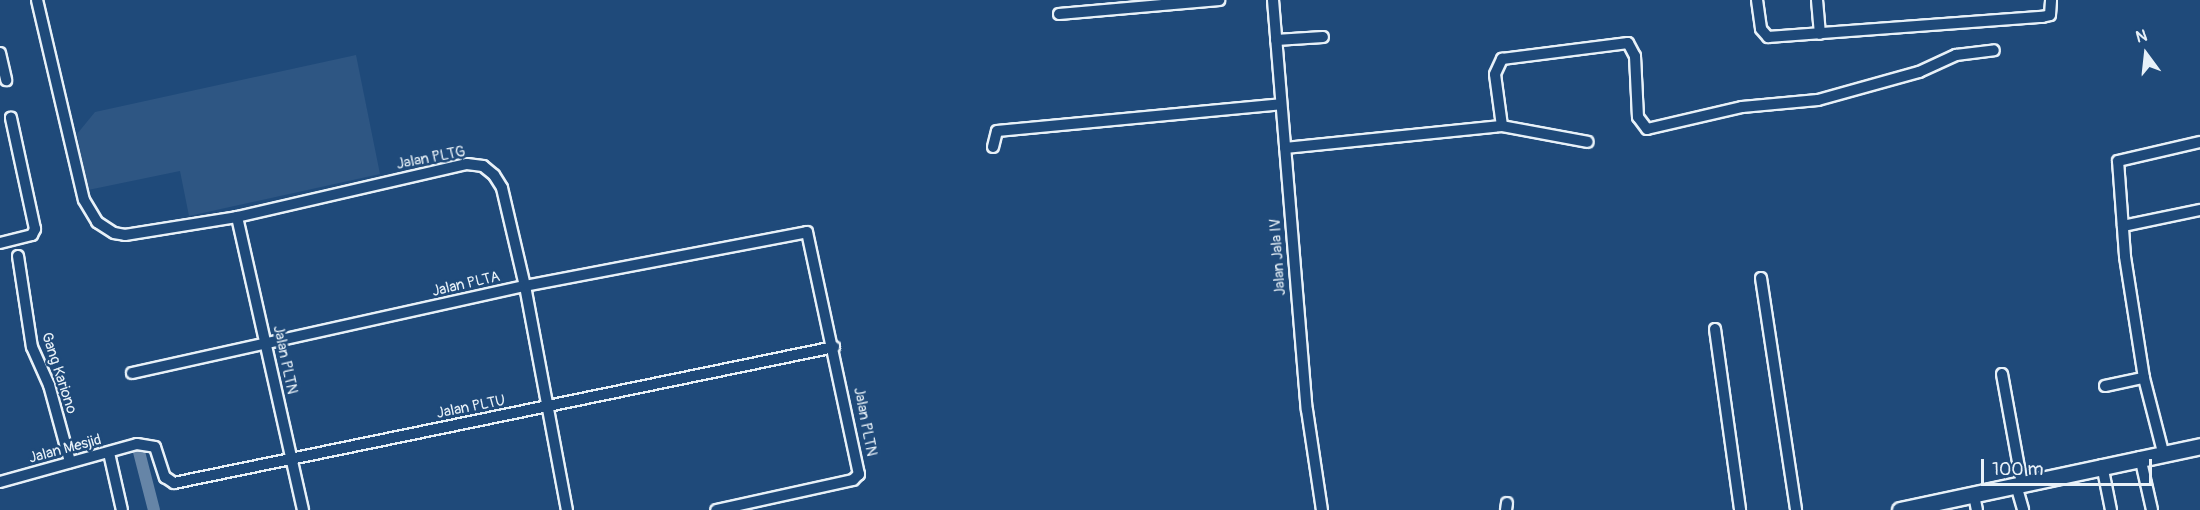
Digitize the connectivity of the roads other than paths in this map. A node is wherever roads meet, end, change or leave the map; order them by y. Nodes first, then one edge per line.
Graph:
1 (37, 0) edge
2 (1219, 0) edge
3 (1273, 0) edge
4 (1757, 0) edge
5 (1817, 0) edge
6 (2050, 0) edge
7 (1059, 14) dead end
8 (1820, 34) junction
9 (1323, 37) dead end
10 (1276, 40) junction
11 (1994, 50) dead end
12 (0, 53) edge
13 (6, 80) dead end
14 (1281, 104) junction
15 (11, 118) dead end
16 (1502, 126) junction
17 (1588, 142) dead end
18 (2200, 142) edge
19 (993, 147) dead end
20 (1285, 148) junction
21 (2200, 210) edge
22 (237, 217) junction
23 (2123, 225) junction
24 (807, 232) joint
25 (0, 243) edge
26 (18, 256) dead end
27 (1761, 278) dead end
28 (525, 286) junction
29 (1715, 329) dead end
30 (266, 345) junction
31 (834, 347) junction
32 (132, 373) dead end
33 (2002, 374) dead end
34 (2144, 378) junction
35 (2105, 386) dead end
36 (547, 407) junction
37 (137, 444) joint
38 (2200, 446) edge
39 (2163, 452) junction
40 (109, 453) junction
41 (2140, 457) junction
42 (290, 459) junction
43 (70, 462) junction
44 (2102, 465) junction
45 (0, 482) edge
46 (2019, 485) junction
47 (1975, 502) edge
48 (122, 510) edge
49 (303, 510) edge
50 (567, 510) edge
51 (716, 510) edge
52 (1322, 510) edge
53 (1740, 510) edge
54 (1796, 510) edge
55 (1900, 510) edge
56 (2023, 510) edge
57 (2111, 510) edge
58 (2152, 510) edge

1 - 22 street, Jalan PLTG
2 - 7 street
3 - 10 street, Jalan Jala IV
4 - 8 street
5 - 8 street
6 - 8 street
9 - 10 street
10 - 14 street, Jalan Jala IV
11 - 16 street
12 - 13 street
14 - 19 street
14 - 20 street, Jalan Jala IV
15 - 25 street
16 - 17 street
16 - 20 street
18 - 23 street
20 - 52 street, Jalan Jala IV
21 - 23 street
22 - 28 street, Jalan PLTG
22 - 30 street, Jalan PLTN
23 - 34 street
24 - 28 street, Jalan PLTA
24 - 31 street, Jalan PLTN
26 - 43 street, Gang Kariono
27 - 54 street
28 - 30 street, Jalan PLTA
28 - 36 street, Jalan PLTG
29 - 53 street
30 - 32 street, Jalan PLTA
30 - 42 street, Jalan PLTN
31 - 36 street, Jalan PLTU
31 - 51 street, Jalan PLTN
33 - 46 street
34 - 35 street
34 - 39 street
36 - 42 street, Jalan PLTU
36 - 50 street, Jalan PLTG
37 - 40 street, Jalan Mesjid
37 - 42 street, Jalan PLTU
38 - 39 main road
39 - 41 main road
40 - 43 street, Jalan Mesjid
40 - 48 street
41 - 44 main road
41 - 58 street
42 - 49 street, Jalan PLTN
43 - 45 street, Jalan Mesjid
44 - 46 main road
44 - 57 street
46 - 47 main road
46 - 56 street
47 - 55 main road

